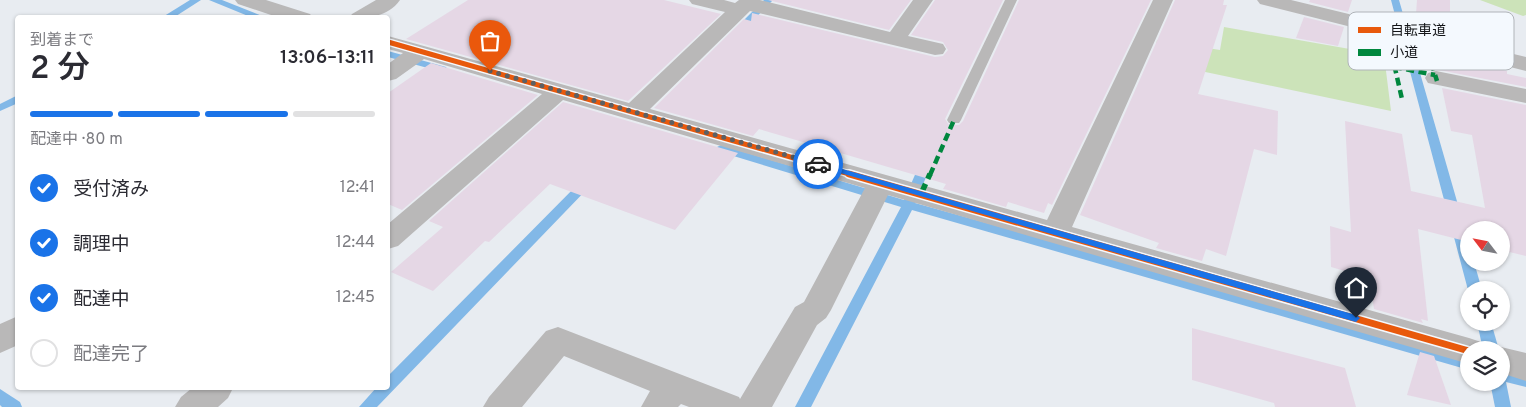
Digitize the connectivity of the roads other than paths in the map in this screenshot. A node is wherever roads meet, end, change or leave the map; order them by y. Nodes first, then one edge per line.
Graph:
1 (245, 0) edge
2 (390, 0) edge
3 (699, 0) edge
4 (923, 0) edge
5 (1011, 0) edge
6 (1163, 0) edge
7 (1267, 0) edge
8 (287, 5) edge
9 (752, 6) edge
10 (299, 15) edge
11 (364, 15) edge
12 (1348, 20) edge
13 (896, 40) junction
14 (390, 44) edge
15 (935, 49) dead end
16 (406, 61) edge
17 (1436, 78) dead end
18 (1526, 96) edge
19 (552, 97) junction
20 (645, 114) junction
21 (954, 120) dead end
22 (890, 192) junction
23 (1055, 232) junction
24 (390, 237) edge
25 (15, 330) edge
26 (0, 340) edge
27 (1460, 348) edge
28 (214, 390) edge
29 (666, 396) edge
30 (193, 407) edge
31 (501, 407) edge
32 (727, 407) edge
33 (754, 407) edge

1 - 8 street
2 - 11 street
3 - 9 street
4 - 13 street
5 - 21 lane
6 - 23 street
7 - 12 street
8 - 10 street
9 - 13 street
9 - 20 street
13 - 15 street
14 - 16 street
16 - 19 street
17 - 18 street
19 - 20 street
19 - 24 street
20 - 22 street
22 - 23 street
22 - 33 street
23 - 27 street
25 - 26 street
28 - 30 street
29 - 31 street
29 - 32 street

